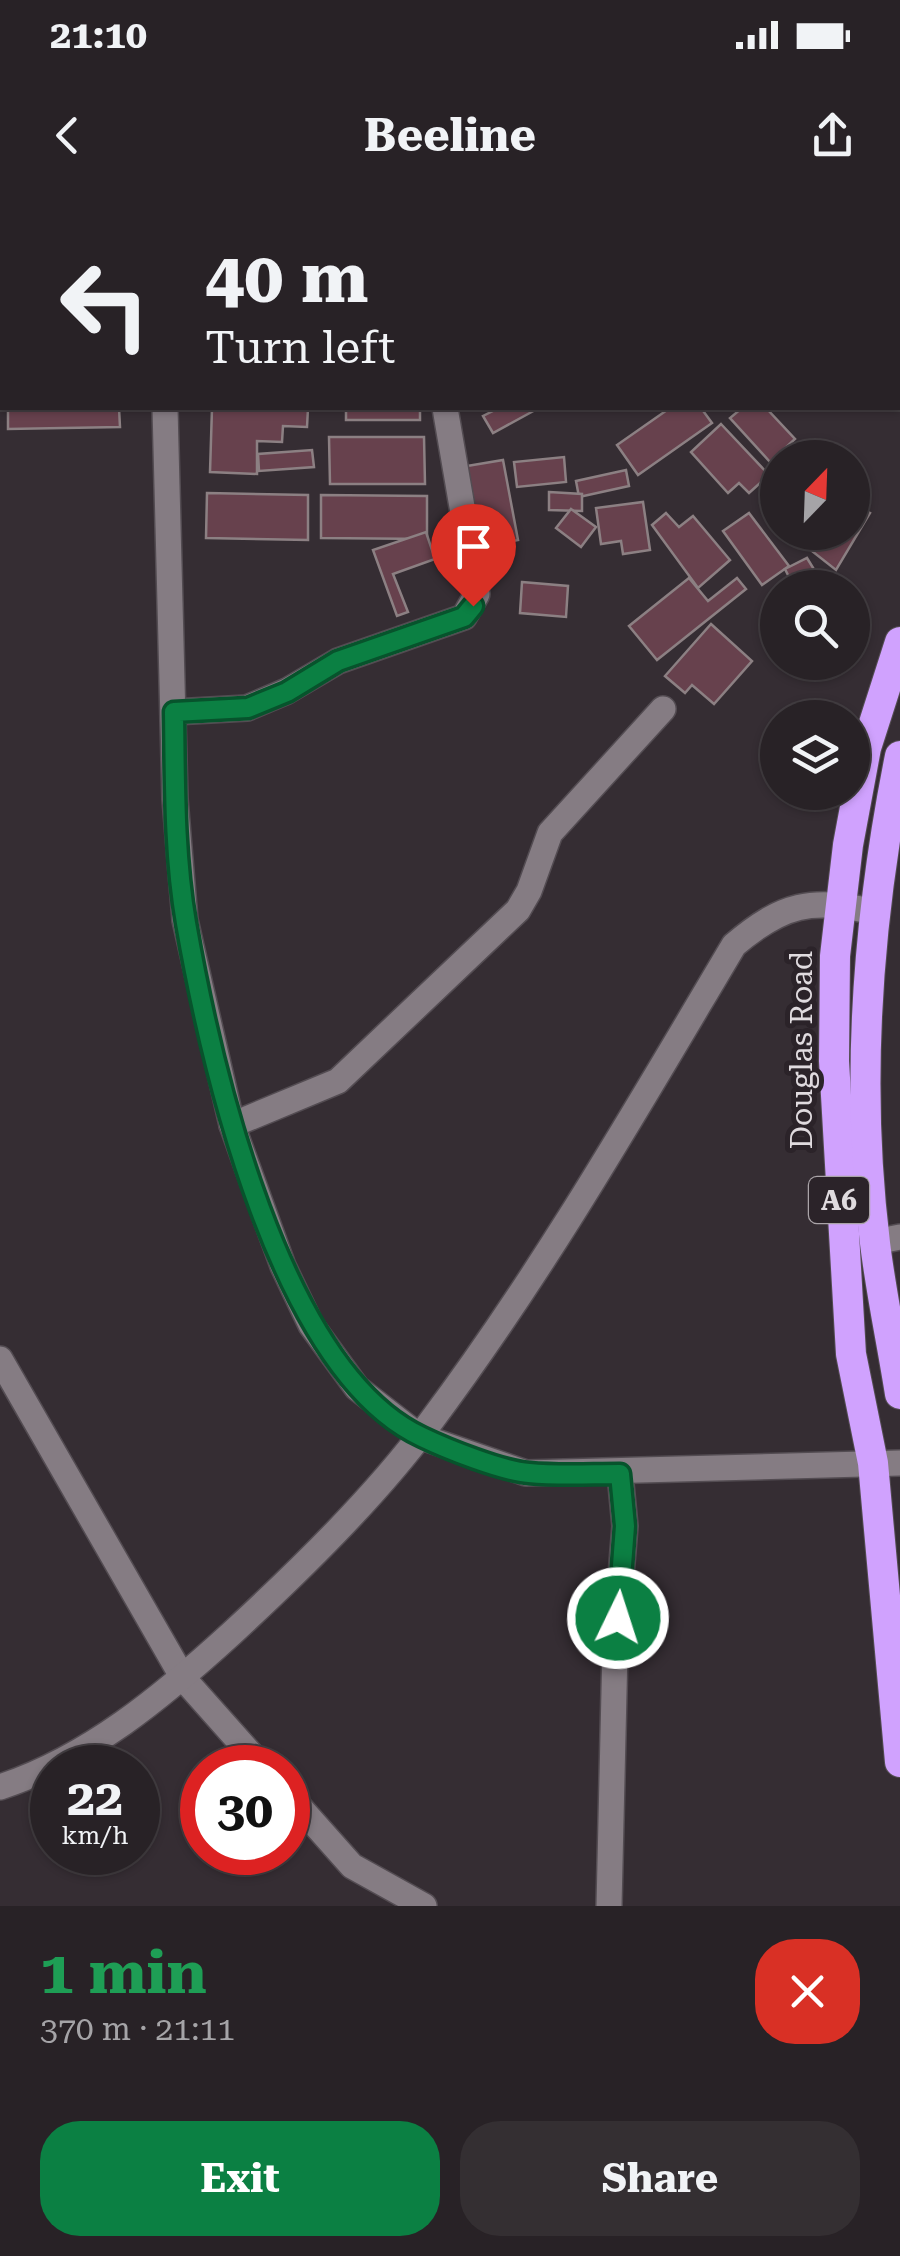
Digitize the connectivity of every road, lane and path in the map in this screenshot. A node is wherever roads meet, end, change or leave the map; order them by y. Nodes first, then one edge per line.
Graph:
1 (165, 410) edge
2 (445, 410) edge
3 (900, 642) edge
4 (662, 709) dead end
5 (174, 712) junction
6 (900, 756) edge
7 (840, 904) junction
8 (874, 912) junction
9 (232, 1125) junction
10 (887, 1240) edge
11 (0, 1359) edge
12 (900, 1394) edge
13 (419, 1436) junction
14 (887, 1463) edge
15 (620, 1474) junction
16 (183, 1678) junction
17 (243, 1745) edge
18 (900, 1762) edge
19 (0, 1787) edge
20 (310, 1819) edge
21 (601, 1905) edge
22 (424, 1906) edge

1 - 5 street
2 - 5 street
3 - 7 highway, Douglas Road / A6
4 - 9 street
5 - 9 street
6 - 8 highway, A6
7 - 8 street
7 - 13 street
7 - 14 highway, Douglas Road / A6
8 - 10 highway, A6
9 - 13 street
10 - 12 highway, A6
11 - 16 street
13 - 15 street
13 - 16 street
14 - 15 street
14 - 18 highway, Douglas Road / A6
15 - 21 street
16 - 17 street
16 - 19 street
20 - 22 street

